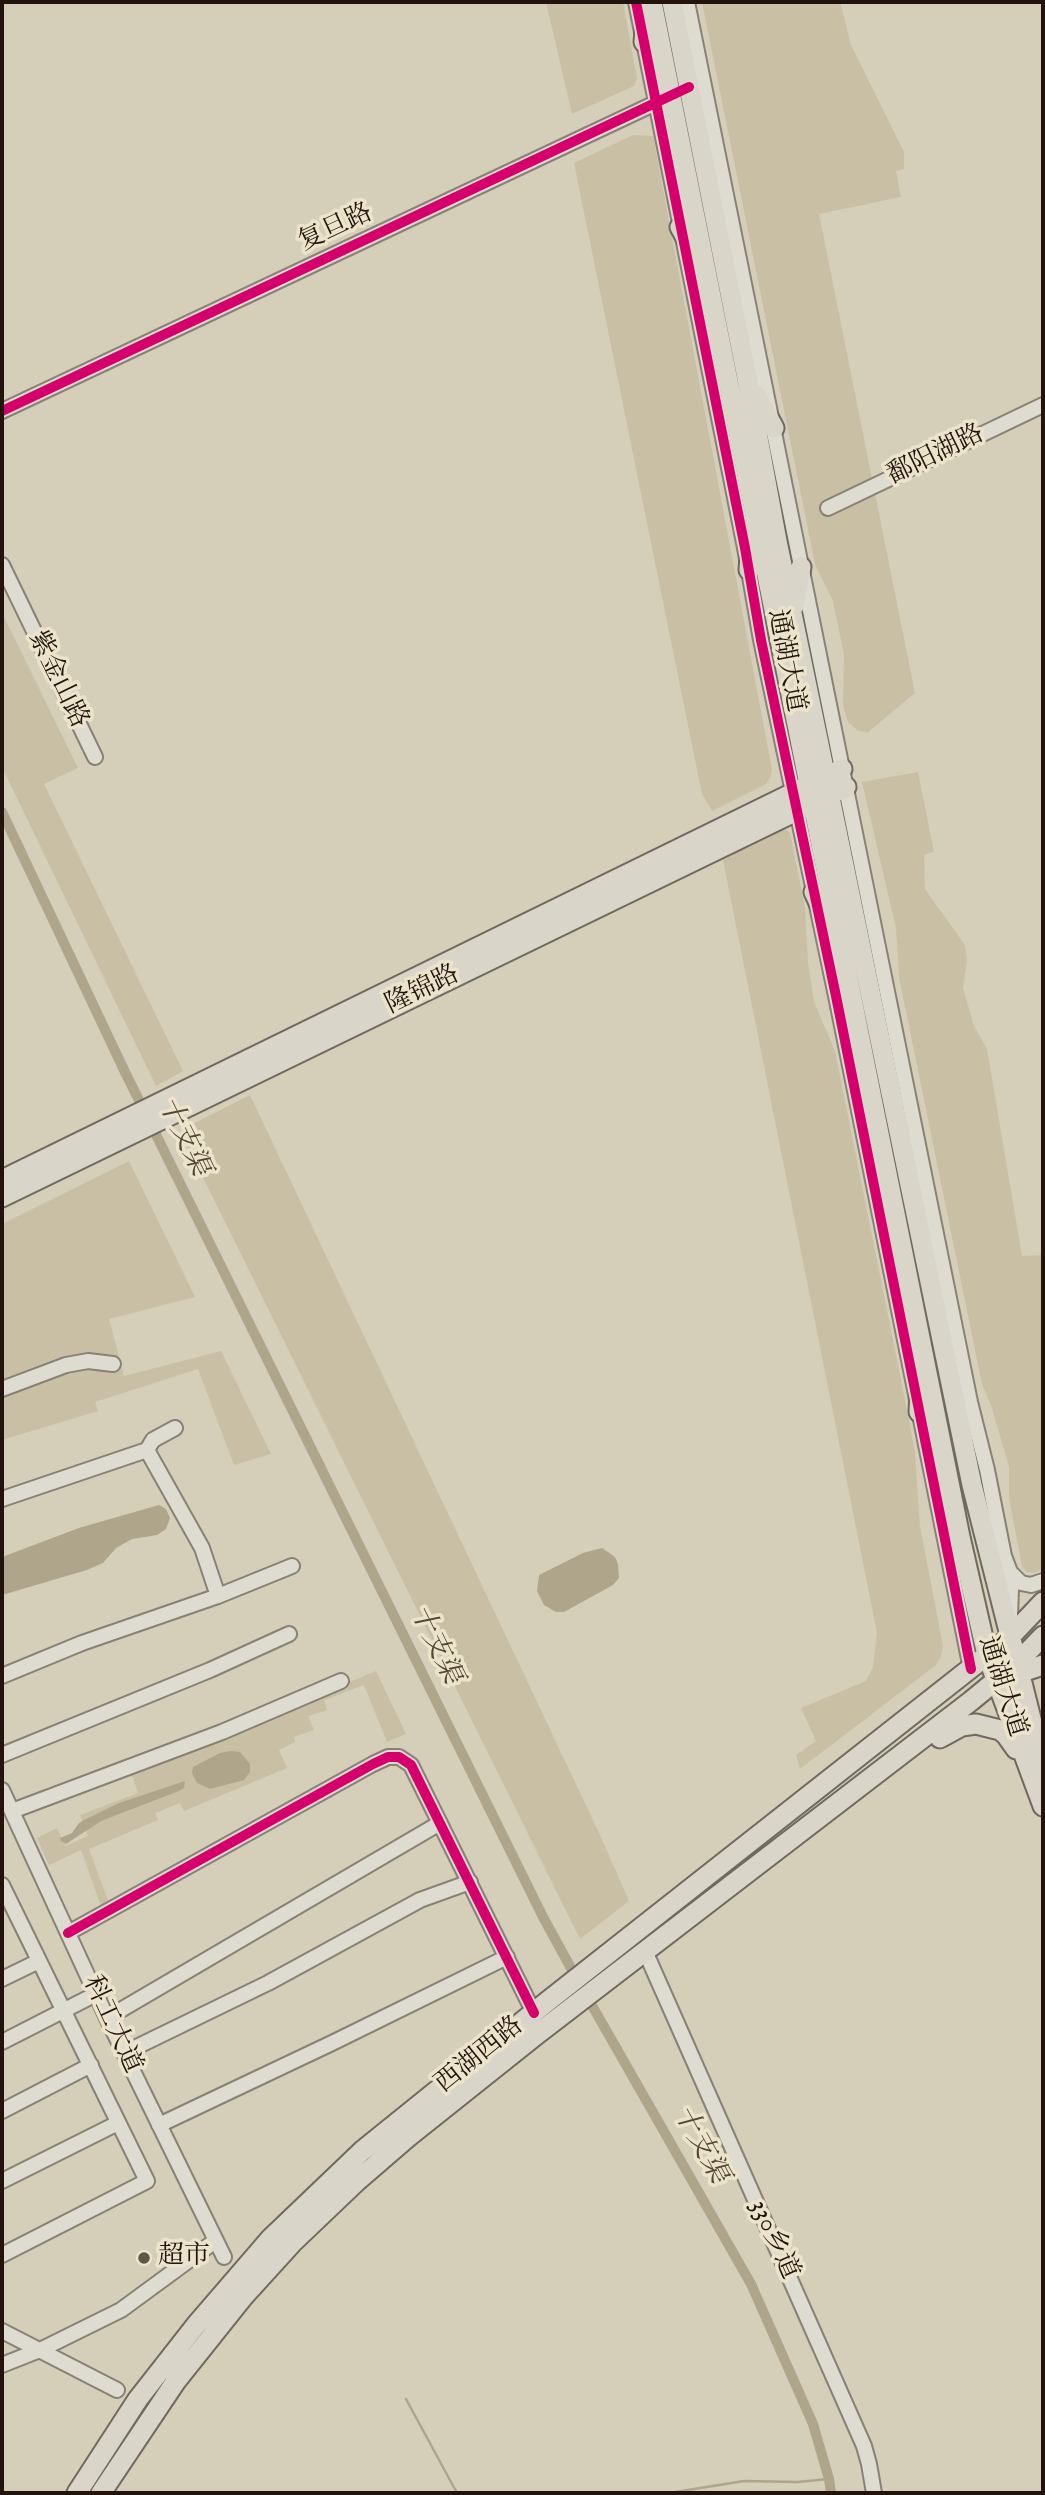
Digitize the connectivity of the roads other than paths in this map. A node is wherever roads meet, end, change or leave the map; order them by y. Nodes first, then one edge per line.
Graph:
1 (636, 2) edge
2 (649, 2) edge
3 (672, 2) edge
4 (678, 2) edge
5 (687, 2) edge
6 (677, 24) junction
7 (644, 42) junction
8 (689, 87) junction
9 (663, 99) junction
10 (680, 228) junction
11 (708, 279) junction
12 (747, 378) junction
13 (1043, 405) edge
14 (2, 411) edge
15 (1043, 413) edge
16 (774, 428) junction
17 (753, 504) junction
18 (2, 565) edge
19 (802, 567) junction
20 (749, 570) junction
21 (792, 614) junction
22 (95, 757) dead end
23 (820, 789) junction
24 (814, 892) junction
25 (843, 953) junction
26 (96, 1143) junction
27 (2, 1180) edge
28 (2, 1197) edge
29 (946, 1283) junction
30 (940, 1326) junction
31 (923, 1346) junction
32 (113, 1364) dead end
33 (2, 1389) edge
34 (919, 1412) junction
35 (175, 1428) dead end
36 (147, 1450) junction
37 (2, 1499) edge
38 (1006, 1562) junction
39 (292, 1566) dead end
40 (1043, 1581) edge
41 (218, 1596) junction
42 (1043, 1602) edge
43 (289, 1634) dead end
44 (1009, 1638) junction
45 (1040, 1642) edge
46 (987, 1655) junction
47 (1043, 1665) edge
48 (971, 1668) junction
49 (1017, 1668) junction
50 (2, 1676) edge
51 (996, 1680) junction
52 (341, 1681) dead end
53 (2, 1755) edge
54 (1036, 1768) edge
55 (2, 1790) edge
56 (1043, 1806) edge
57 (12, 1811) junction
58 (821, 1819) junction
59 (440, 1822) junction
60 (470, 1882) junction
61 (2, 1885) edge
62 (7, 1910) edge
63 (68, 1933) junction
64 (645, 1951) junction
65 (507, 1957) junction
66 (39, 1961) junction
67 (608, 1967) junction
68 (2, 1979) edge
69 (96, 1994) junction
70 (64, 2011) junction
71 (547, 2011) junction
72 (107, 2018) junction
73 (2, 2042) edge
74 (124, 2053) junction
75 (90, 2065) junction
76 (2, 2111) edge
77 (118, 2123) junction
78 (159, 2125) junction
79 (2, 2181) edge
80 (211, 2244) dead end
81 (2, 2255) edge
82 (224, 2257) dead end
83 (2, 2331) edge
84 (40, 2350) junction
85 (2, 2365) edge
86 (117, 2389) dead end
87 (77, 2493) edge
88 (101, 2493) edge
89 (874, 2493) edge

1 - 7 street
2 - 7 main road
2 - 9 main road, 通湖大道
3 - 6 main road, 通湖大道
4 - 6 main road
5 - 16 street
6 - 8 main road, 通湖大道
7 - 9 street
8 - 9 street, 复旦路
8 - 12 main road, 通湖大道
9 - 10 street
9 - 11 main road, 通湖大道
9 - 14 street, 复旦路
10 - 11 main road
10 - 20 street
11 - 17 main road, 通湖大道
12 - 16 main road
12 - 21 main road, 通湖大道
13 - 15 street, 鄱阳湖路
16 - 19 street
17 - 20 main road
17 - 23 main road, 通湖大道
18 - 22 street, 紫金山路
19 - 21 main road
19 - 23 street
20 - 23 street
21 - 23 main road, 通湖大道
23 - 24 street
23 - 25 main road, 通湖大道
23 - 26 main road, 隆锦路
23 - 29 street
23 - 30 main road, 通湖大道
24 - 25 main road
24 - 34 street
25 - 31 main road, 通湖大道
26 - 27 main road, 隆锦路
26 - 28 main road, 隆锦路
29 - 30 main road
29 - 38 street
30 - 44 main road, 通湖大道
31 - 34 main road
31 - 46 main road, 通湖大道
32 - 33 street
34 - 48 street
35 - 36 street
36 - 37 street
36 - 41 street
38 - 40 street
38 - 44 street
39 - 41 street
41 - 50 street
42 - 44 main road, 西湖西路
43 - 53 street
44 - 45 main road
44 - 46 main road, 西湖西路
44 - 49 main road, 通湖大道
45 - 49 main road, 西湖西路
46 - 48 main road, 西湖西路
46 - 51 main road, 通湖大道
47 - 49 main road
48 - 67 main road, 西湖西路
49 - 51 main road, 西湖西路
49 - 54 main road, 通湖大道
51 - 54 main road, 通湖大道
51 - 58 main road, 西湖西路
52 - 57 street
54 - 56 main road, 通湖大道
54 - 58 main road
55 - 57 street, 科工大道
57 - 63 street, 科工大道
58 - 64 main road, 西湖西路
59 - 60 street
59 - 63 street
59 - 72 street
60 - 65 street
60 - 74 street
61 - 62 street
62 - 66 street
63 - 69 street, 科工大道
64 - 67 main road, 西湖西路
64 - 89 street, 330乡道
65 - 71 street
65 - 78 street
66 - 68 street
66 - 70 street
67 - 71 main road, 西湖西路
69 - 70 street
69 - 72 street, 科工大道
70 - 73 street
70 - 75 street
71 - 87 main road, 西湖西路
71 - 88 main road, 西湖西路
72 - 74 street, 科工大道
74 - 78 street, 科工大道
75 - 76 street
75 - 77 street
77 - 79 street
77 - 81 street
78 - 82 street, 科工大道
80 - 84 street
83 - 84 street
84 - 85 street
84 - 86 street

